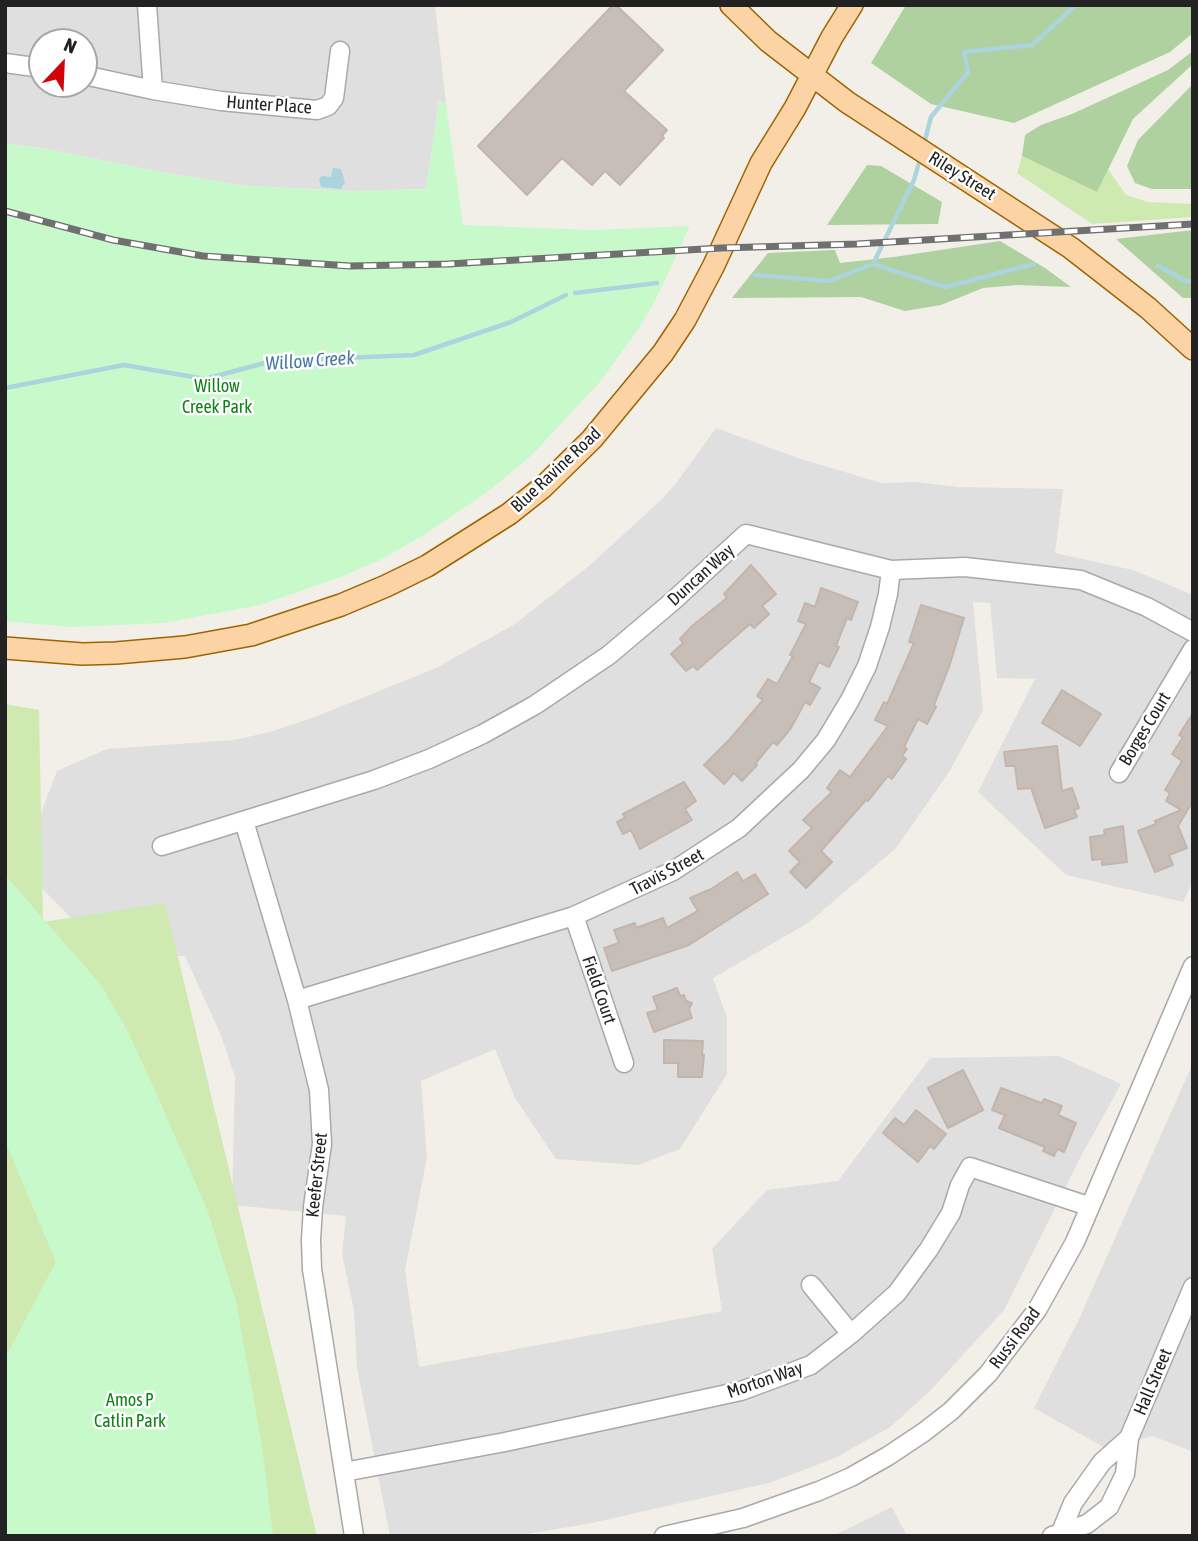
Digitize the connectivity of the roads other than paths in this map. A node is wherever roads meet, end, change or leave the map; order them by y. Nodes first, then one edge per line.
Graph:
1 (147, 5) edge
2 (731, 5) edge
3 (852, 5) edge
4 (340, 51) dead end
5 (5, 63) edge
6 (28, 66) edge
7 (813, 75) junction
8 (98, 78) edge
9 (153, 90) junction
10 (1193, 349) edge
11 (891, 570) junction
12 (1193, 632) edge
13 (5, 648) edge
14 (1193, 649) edge
15 (1119, 773) dead end
16 (244, 821) junction
17 (162, 846) dead end
18 (573, 916) junction
19 (1193, 966) edge
20 (297, 1000) junction
21 (624, 1063) dead end
22 (1088, 1206) junction
23 (811, 1285) dead end
24 (1193, 1287) edge
25 (1187, 1316) edge
26 (851, 1334) junction
27 (1129, 1438) junction
28 (344, 1472) junction
29 (1057, 1534) edge
30 (354, 1536) edge
31 (664, 1536) edge

1 - 9 street
2 - 7 main road, Riley Street
3 - 7 main road, Blue Ravine Road
4 - 9 street, Hunter Place
5 - 6 street
7 - 10 main road, Riley Street
7 - 13 main road, Blue Ravine Road
8 - 9 street, Hunter Place
11 - 12 street, Duncan Way
11 - 16 street, Duncan Way
11 - 18 street, Travis Street
14 - 15 street, Borges Court
16 - 17 street
16 - 20 street, Keefer Street
18 - 20 street, Travis Street
18 - 21 street, Field Court
19 - 22 street, Russi Road
20 - 28 street, Keefer Street
22 - 26 street, Morton Way
22 - 31 street, Russi Road
23 - 26 street
24 - 25 street, Hall Street
25 - 27 street, Hall Street
26 - 28 street, Morton Way
27 - 29 street, Hall Street
27 - 29 street, Hall Street
28 - 30 street, Keefer Street

